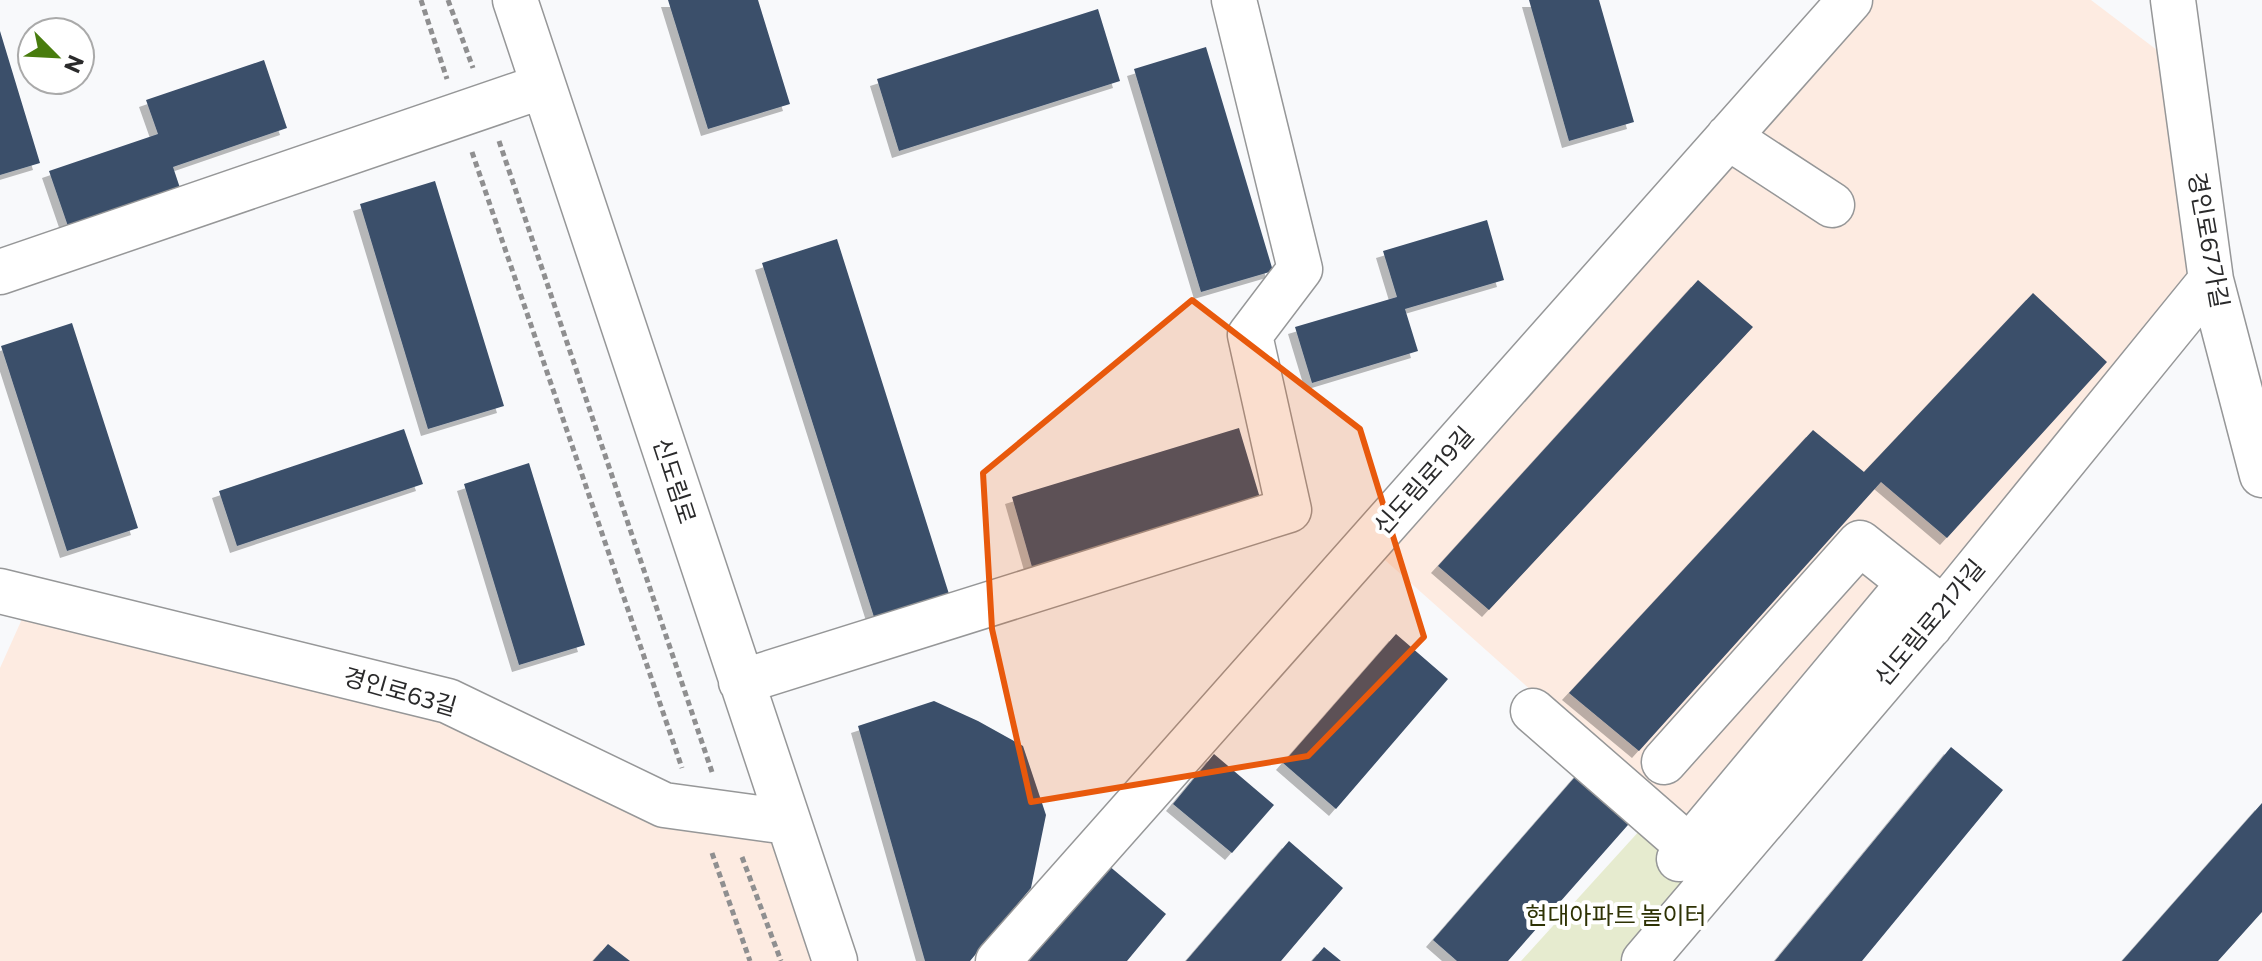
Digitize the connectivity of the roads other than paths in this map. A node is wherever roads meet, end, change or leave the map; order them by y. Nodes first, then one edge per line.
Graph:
1 (515, 0) edge
2 (1234, 0) edge
3 (1850, 0) edge
4 (2173, 0) edge
5 (543, 86) junction
6 (1728, 137) junction
7 (1832, 205) dead end
8 (0, 272) edge
9 (2211, 280) junction
10 (2262, 475) edge
11 (0, 591) edge
12 (1936, 618) junction
13 (741, 682) junction
14 (1533, 711) dead end
15 (1664, 762) dead end
16 (788, 822) junction
17 (835, 961) edge
18 (998, 961) edge
19 (1644, 961) edge

1 - 5 street, 신도림로
2 - 13 street
3 - 6 street, 신도림로19길
4 - 9 street, 경인로67가길
5 - 8 street
5 - 13 street, 신도림로
6 - 7 street
6 - 18 street, 신도림로19길
9 - 10 street, 경인로67가길
9 - 12 street, 신도림로21가길
11 - 16 street, 경인로63길
12 - 14 street
12 - 15 street
12 - 19 street, 신도림로21가길
13 - 16 street, 신도림로
16 - 17 street, 신도림로

